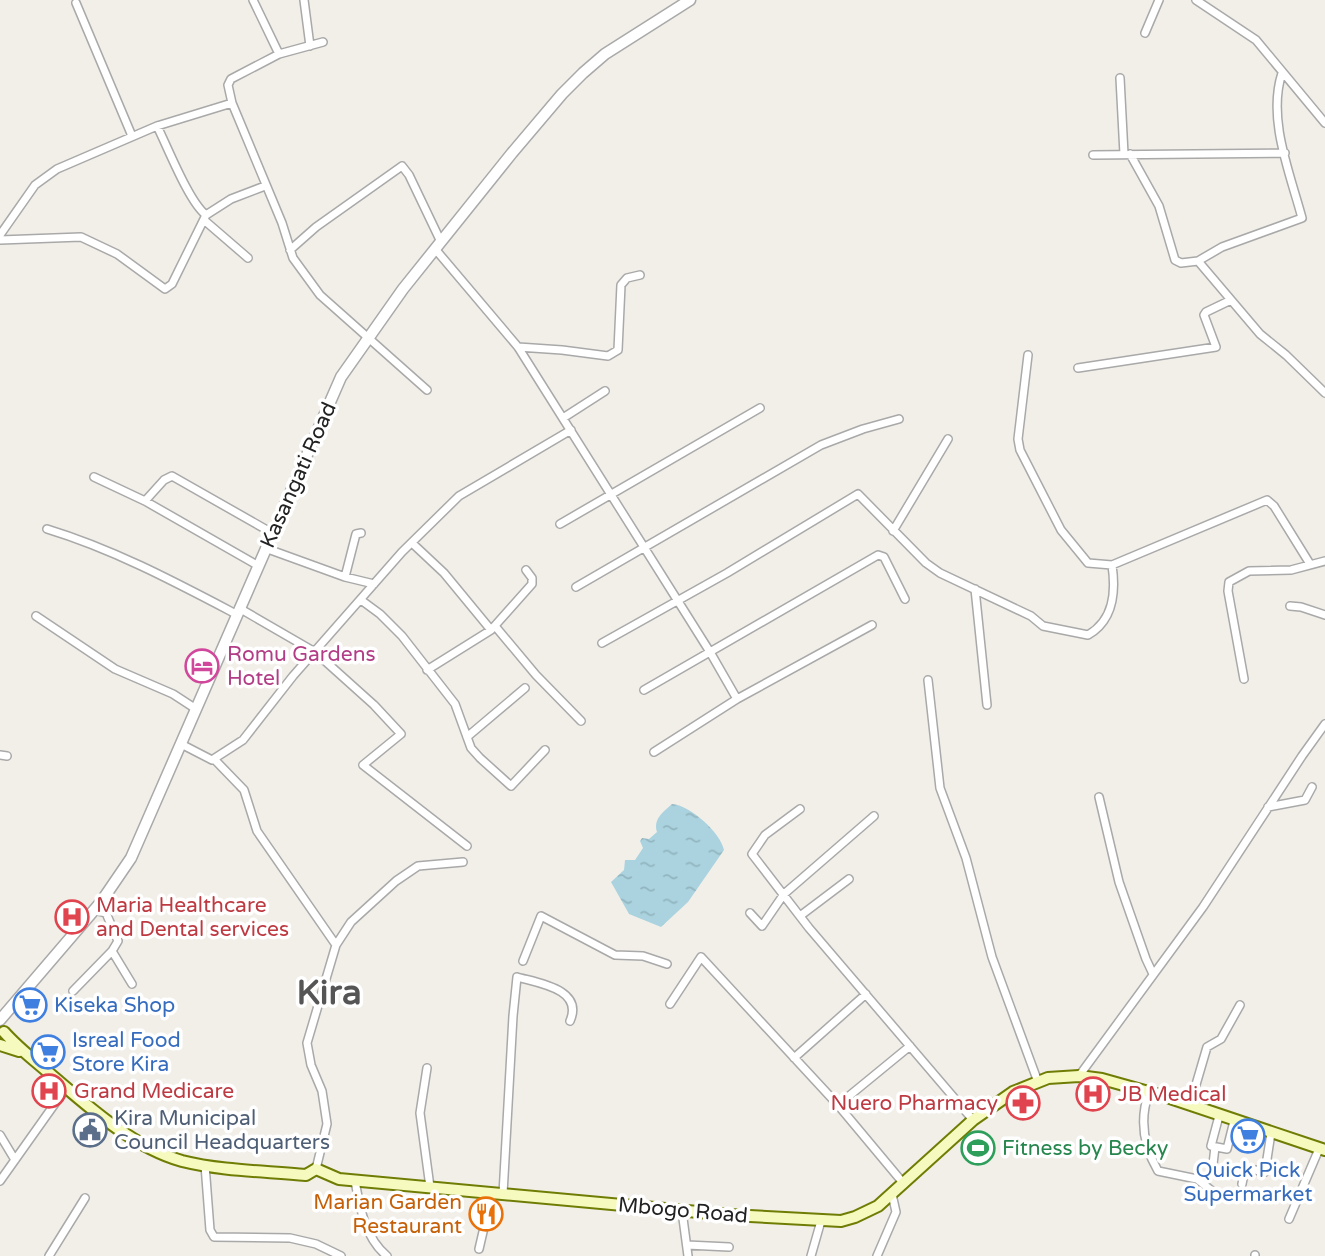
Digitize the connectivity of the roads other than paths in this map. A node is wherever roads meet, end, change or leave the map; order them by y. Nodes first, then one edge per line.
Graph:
1 (253, 0) edge
2 (304, 0) edge
3 (690, 0) edge
4 (1159, 0) edge
5 (1196, 0) edge
6 (76, 3) dead end
7 (1145, 33) dead end
8 (323, 42) dead end
9 (310, 46) junction
10 (279, 54) junction
11 (1282, 73) junction
12 (1120, 78) dead end
13 (232, 103) junction
14 (1286, 115) dead end
15 (1278, 122) junction
16 (1325, 123) edge
17 (157, 126) junction
18 (132, 136) junction
19 (1285, 153) junction
20 (1127, 154) junction
21 (1093, 155) dead end
22 (265, 186) junction
23 (205, 218) junction
24 (0, 237) edge
25 (438, 246) junction
26 (290, 250) junction
27 (248, 258) dead end
28 (1198, 261) junction
29 (640, 275) dead end
30 (1231, 300) junction
31 (368, 339) junction
32 (518, 347) junction
33 (1028, 355) dead end
34 (1078, 368) dead end
35 (427, 390) dead end
36 (605, 391) dead end
37 (1325, 393) edge
38 (760, 408) dead end
39 (563, 418) junction
40 (899, 419) dead end
41 (570, 430) junction
42 (948, 439) dead end
43 (94, 477) dead end
44 (610, 495) junction
45 (145, 501) junction
46 (560, 524) dead end
47 (47, 528) dead end
48 (893, 531) junction
49 (362, 533) dead end
50 (274, 534) junction
51 (412, 542) junction
52 (644, 547) junction
53 (265, 548) junction
54 (1325, 561) edge
55 (1310, 564) junction
56 (257, 565) junction
57 (1112, 565) junction
58 (526, 570) dead end
59 (345, 577) junction
60 (374, 584) junction
61 (576, 587) dead end
62 (975, 589) junction
63 (905, 599) dead end
64 (361, 600) junction
65 (678, 600) junction
66 (1290, 607) dead end
67 (237, 611) junction
68 (1325, 615) edge
69 (36, 616) dead end
70 (872, 625) dead end
71 (493, 628) junction
72 (602, 643) dead end
73 (315, 652) junction
74 (710, 652) junction
75 (427, 670) junction
76 (1244, 679) dead end
77 (928, 680) dead end
78 (525, 688) dead end
79 (644, 690) dead end
80 (737, 699) junction
81 (986, 705) dead end
82 (197, 709) junction
83 (581, 721) dead end
84 (1325, 724) edge
85 (467, 737) junction
86 (181, 744) junction
87 (545, 750) dead end
88 (654, 752) dead end
89 (215, 760) junction
90 (1312, 787) dead end
91 (1099, 797) dead end
92 (1268, 807) junction
93 (800, 809) dead end
94 (874, 816) dead end
95 (467, 846) dead end
96 (463, 862) dead end
97 (849, 878) dead end
98 (784, 894) junction
99 (93, 911) junction
100 (750, 913) dead end
101 (800, 916) junction
102 (335, 945) junction
103 (112, 951) junction
104 (523, 961) dead end
105 (667, 964) dead end
106 (1153, 974) junction
107 (132, 984) dead end
108 (73, 991) dead end
109 (866, 994) junction
110 (670, 1004) dead end
111 (1240, 1005) dead end
112 (570, 1021) dead end
113 (1, 1033) edge
114 (910, 1046) junction
115 (794, 1058) junction
116 (427, 1069) dead end
117 (1079, 1076) junction
118 (1038, 1082) junction
119 (66, 1088) junction
120 (1149, 1092) junction
121 (838, 1105) junction
122 (1190, 1105) junction
123 (1219, 1116) junction
124 (973, 1120) junction
125 (1234, 1121) junction
126 (1271, 1133) junction
127 (0, 1135) edge
128 (1215, 1147) junction
129 (1322, 1149) edge
130 (15, 1160) junction
131 (205, 1165) junction
132 (316, 1169) junction
133 (1212, 1173) dead end
134 (0, 1181) edge
135 (355, 1181) junction
136 (904, 1184) junction
137 (1242, 1184) dead end
138 (430, 1187) junction
139 (1212, 1191) dead end
140 (497, 1194) junction
141 (892, 1194) junction
142 (85, 1198) dead end
143 (682, 1211) junction
144 (1289, 1219) dead end
145 (821, 1221) junction
146 (687, 1245) junction
147 (729, 1247) dead end
148 (479, 1249) dead end
149 (49, 1256) edge
150 (341, 1256) edge
151 (387, 1256) edge
152 (688, 1256) edge
153 (811, 1256) edge
154 (877, 1256) edge

1 - 10 street
2 - 9 street
3 - 25 street, Kasangati Road
4 - 7 street
5 - 11 street
6 - 18 street
8 - 9 street
9 - 10 street
10 - 13 street
11 - 15 street
11 - 16 street
12 - 20 street
13 - 17 street
13 - 22 street
14 - 15 street
15 - 19 street
17 - 18 street
17 - 23 street
18 - 24 street
19 - 20 street
19 - 28 street
20 - 21 street
20 - 28 street
22 - 23 street
22 - 26 street
23 - 24 street
23 - 27 street
25 - 26 street
25 - 31 street, Kasangati Road
25 - 32 street
26 - 31 street
28 - 30 street
29 - 32 street
30 - 34 street
30 - 37 street
31 - 35 street
31 - 50 street, Kasangati Road
32 - 39 street
33 - 57 street
36 - 39 street
38 - 44 street
39 - 41 street
40 - 52 street
41 - 44 street
41 - 51 street
42 - 48 street
43 - 45 street
44 - 46 street
44 - 52 street
45 - 50 street
45 - 56 street
47 - 67 street
48 - 62 street
48 - 65 street
49 - 59 street
50 - 53 street, Kasangati Road
51 - 60 street
51 - 71 street
52 - 61 street
52 - 65 street
53 - 56 street, Kasangati Road
53 - 59 street
54 - 55 street
55 - 57 street
55 - 76 street
56 - 67 street, Kasangati Road
57 - 62 street
58 - 71 street
59 - 60 street
60 - 64 street
62 - 81 street
63 - 74 street
64 - 73 street
64 - 75 street
65 - 72 street
65 - 74 street
66 - 68 street
67 - 73 street
67 - 82 street, Kasangati Road
69 - 82 street
70 - 80 street
71 - 75 street
71 - 83 street
73 - 89 street
73 - 95 street
74 - 79 street
74 - 80 street
75 - 85 street
77 - 118 street
78 - 85 street
80 - 88 street
82 - 86 street, Kasangati Road
84 - 92 street
85 - 87 street
86 - 89 street
86 - 99 street, Kasangati Road
89 - 102 street
90 - 92 street
91 - 106 street
92 - 106 street
93 - 98 street
94 - 98 street
96 - 102 street
97 - 101 street
98 - 100 street
98 - 101 street
99 - 103 street
99 - 113 street, Kasangati Road
101 - 109 street
102 - 132 street
103 - 107 street
103 - 108 street
104 - 105 street
106 - 117 street
109 - 114 street
109 - 115 street
110 - 115 street
111 - 122 street
112 - 140 street
113 - 119 main road, Mbogo Road
114 - 121 street
114 - 124 street
115 - 121 street
116 - 138 street
117 - 118 main road, Mbogo Road
117 - 120 main road, Mbogo Road
118 - 124 main road, Mbogo Road
119 - 130 street
119 - 131 main road, Mbogo Road
120 - 122 main road, Mbogo Road
120 - 139 street
121 - 136 street
122 - 123 main road, Mbogo Road
123 - 125 main road, Mbogo Road
123 - 128 street
124 - 136 main road, Mbogo Road
125 - 126 main road, Mbogo Road
125 - 128 street
126 - 129 main road, Mbogo Road
126 - 137 street
127 - 130 street
128 - 133 street
129 - 144 street
130 - 134 street
131 - 132 main road, Mbogo Road
131 - 150 street
132 - 135 main road, Mbogo Road
135 - 138 main road, Mbogo Road
135 - 151 street
136 - 141 main road, Mbogo Road
138 - 140 main road, Mbogo Road
140 - 143 main road, Mbogo Road
140 - 148 street
141 - 145 main road, Mbogo Road
141 - 154 street
142 - 149 street
143 - 145 main road, Mbogo Road
143 - 146 street
145 - 153 street
146 - 147 street
146 - 152 street

